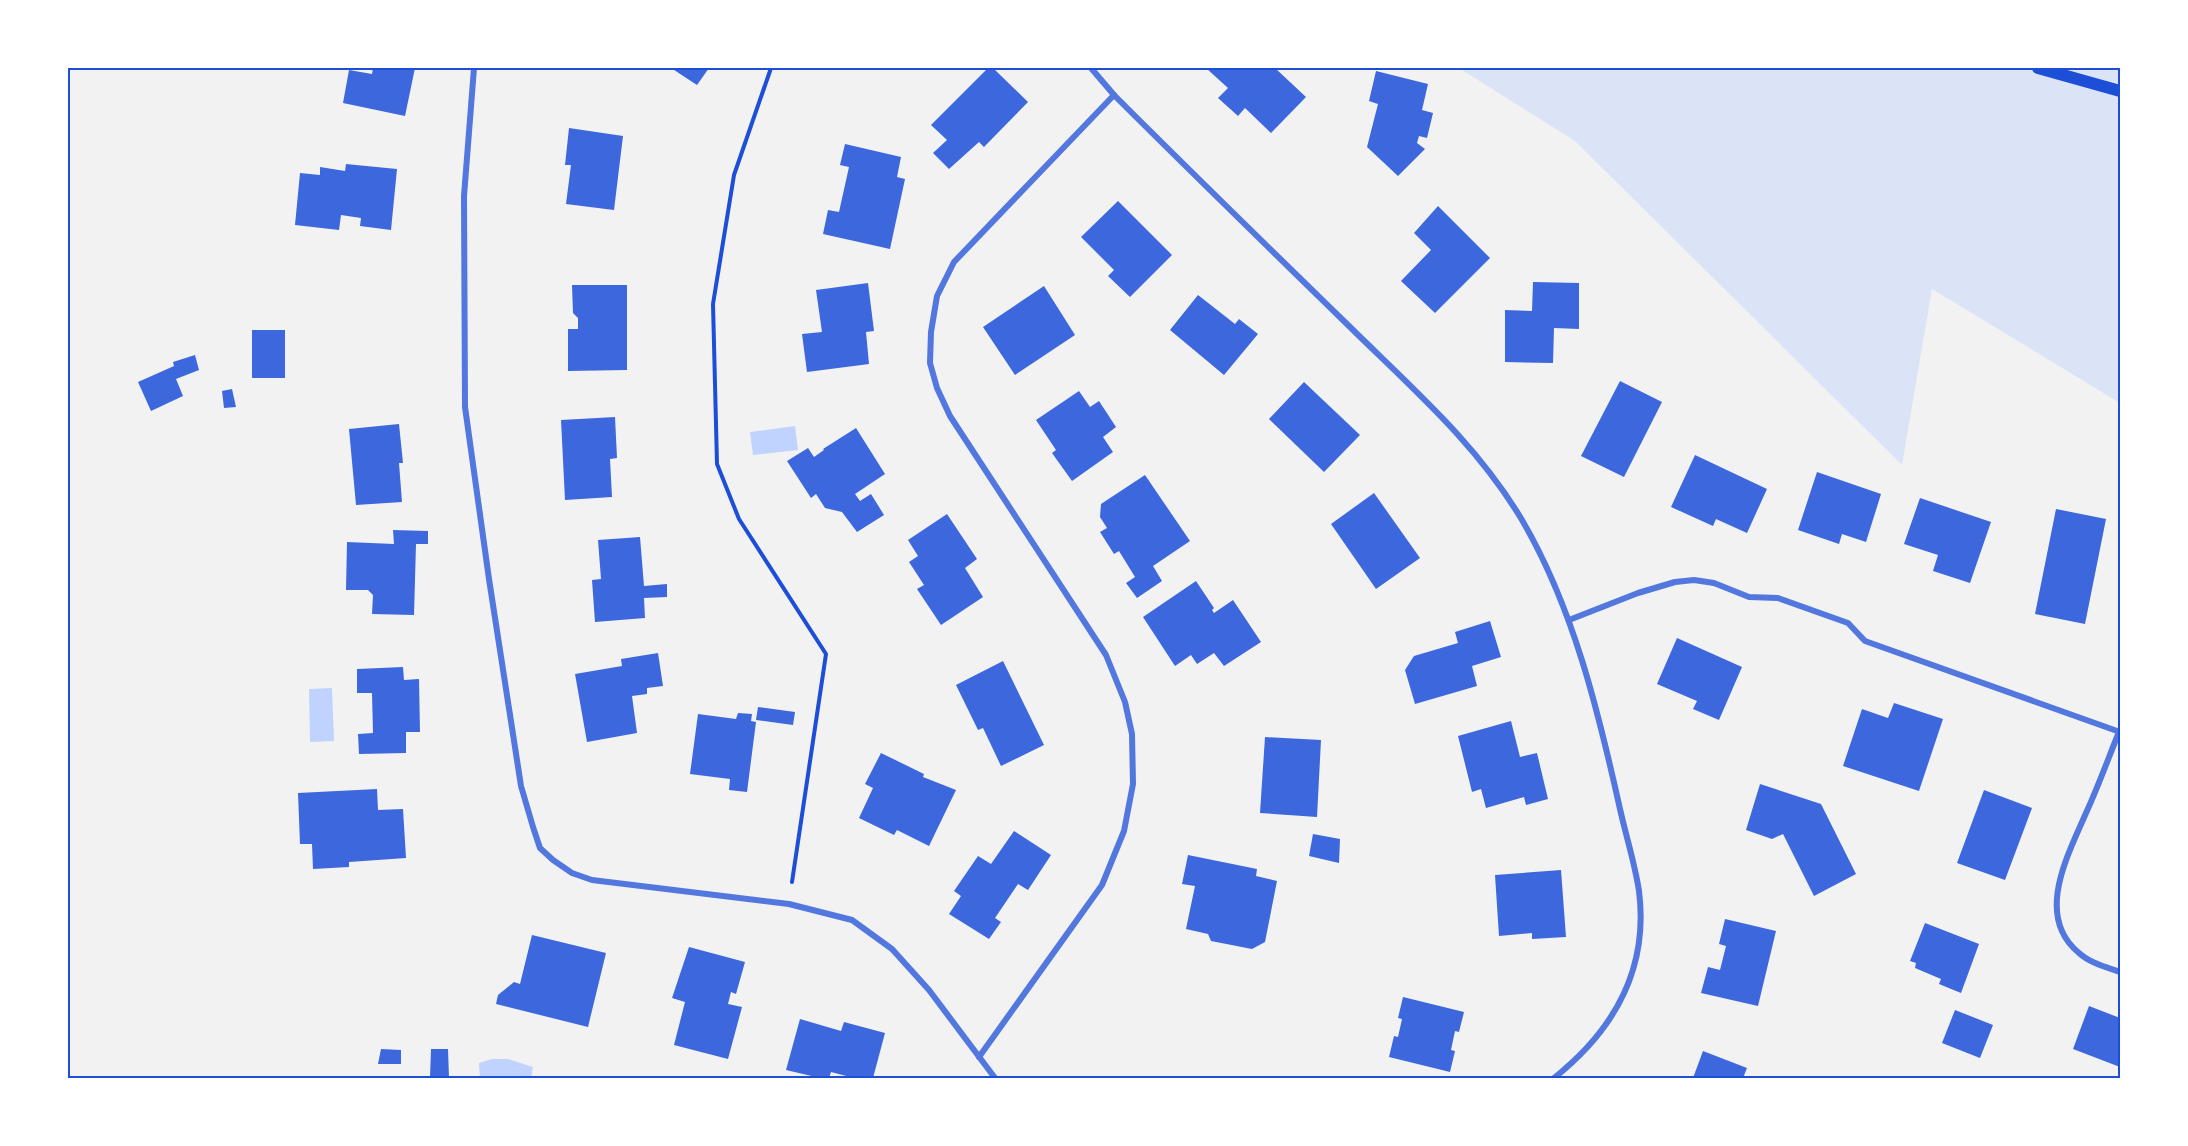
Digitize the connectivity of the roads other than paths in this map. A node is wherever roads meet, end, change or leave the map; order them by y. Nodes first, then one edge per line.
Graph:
1 (474, 68) edge
2 (1091, 68) edge
3 (2038, 68) edge
4 (2121, 91) edge
5 (1114, 95) junction
6 (1569, 620) junction
7 (2120, 732) edge
8 (2121, 972) edge
9 (979, 1057) junction
10 (995, 1078) edge
11 (1554, 1078) edge

1 - 9 street
2 - 5 street
3 - 4 main road
5 - 6 street
5 - 9 street
6 - 7 street
6 - 11 street
7 - 8 street
9 - 10 street

